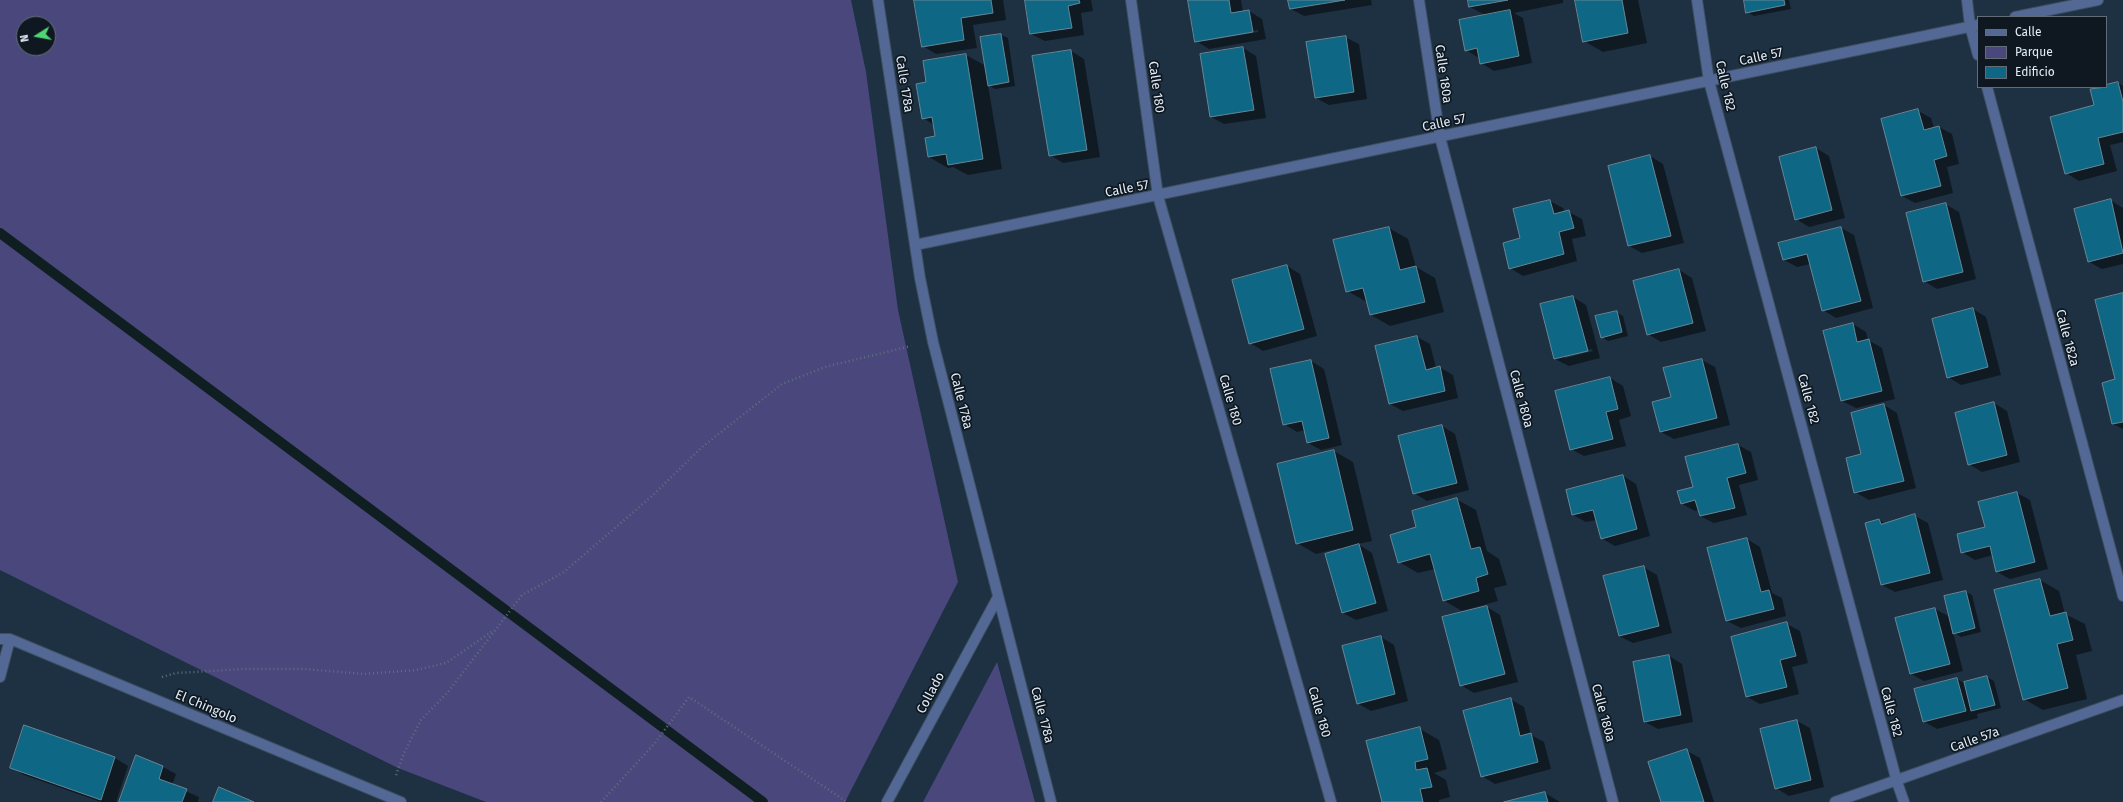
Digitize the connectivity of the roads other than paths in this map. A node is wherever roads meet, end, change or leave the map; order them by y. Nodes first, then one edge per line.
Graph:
1 (878, 0) edge
2 (1131, 0) edge
3 (1419, 0) edge
4 (1698, 0) edge
5 (1967, 0) edge
6 (2098, 0) edge
7 (2020, 16) edge
8 (1974, 26) edge
9 (1977, 48) edge
10 (1709, 81) junction
11 (1987, 88) edge
12 (1440, 137) junction
13 (1158, 196) junction
14 (915, 245) junction
15 (2123, 596) edge
16 (998, 597) junction
17 (5, 639) edge
18 (0, 677) edge
19 (2123, 700) edge
20 (1896, 782) junction
21 (401, 802) edge
22 (887, 802) edge
23 (1051, 802) edge
24 (1331, 802) edge
25 (1613, 802) edge
26 (1835, 802) edge
27 (1904, 802) edge

1 - 14 street, Calle 178a
2 - 13 street, Calle 180
3 - 12 street, Calle 180a
4 - 10 street, Calle 182
5 - 8 street
6 - 7 street
8 - 9 street
8 - 10 street, Calle 57
10 - 12 street, Calle 57
10 - 20 street, Calle 182
11 - 15 street, Calle 182a
12 - 13 street, Calle 57
12 - 25 street, Calle 180a
13 - 14 street, Calle 57
13 - 24 street, Calle 180
14 - 16 street, Calle 178a
16 - 22 street, Collado
16 - 23 street, Calle 178a
17 - 18 street
17 - 21 street, El Chingolo
19 - 20 street, Calle 57a
20 - 26 street, Calle 57a
20 - 27 street, Calle 182

